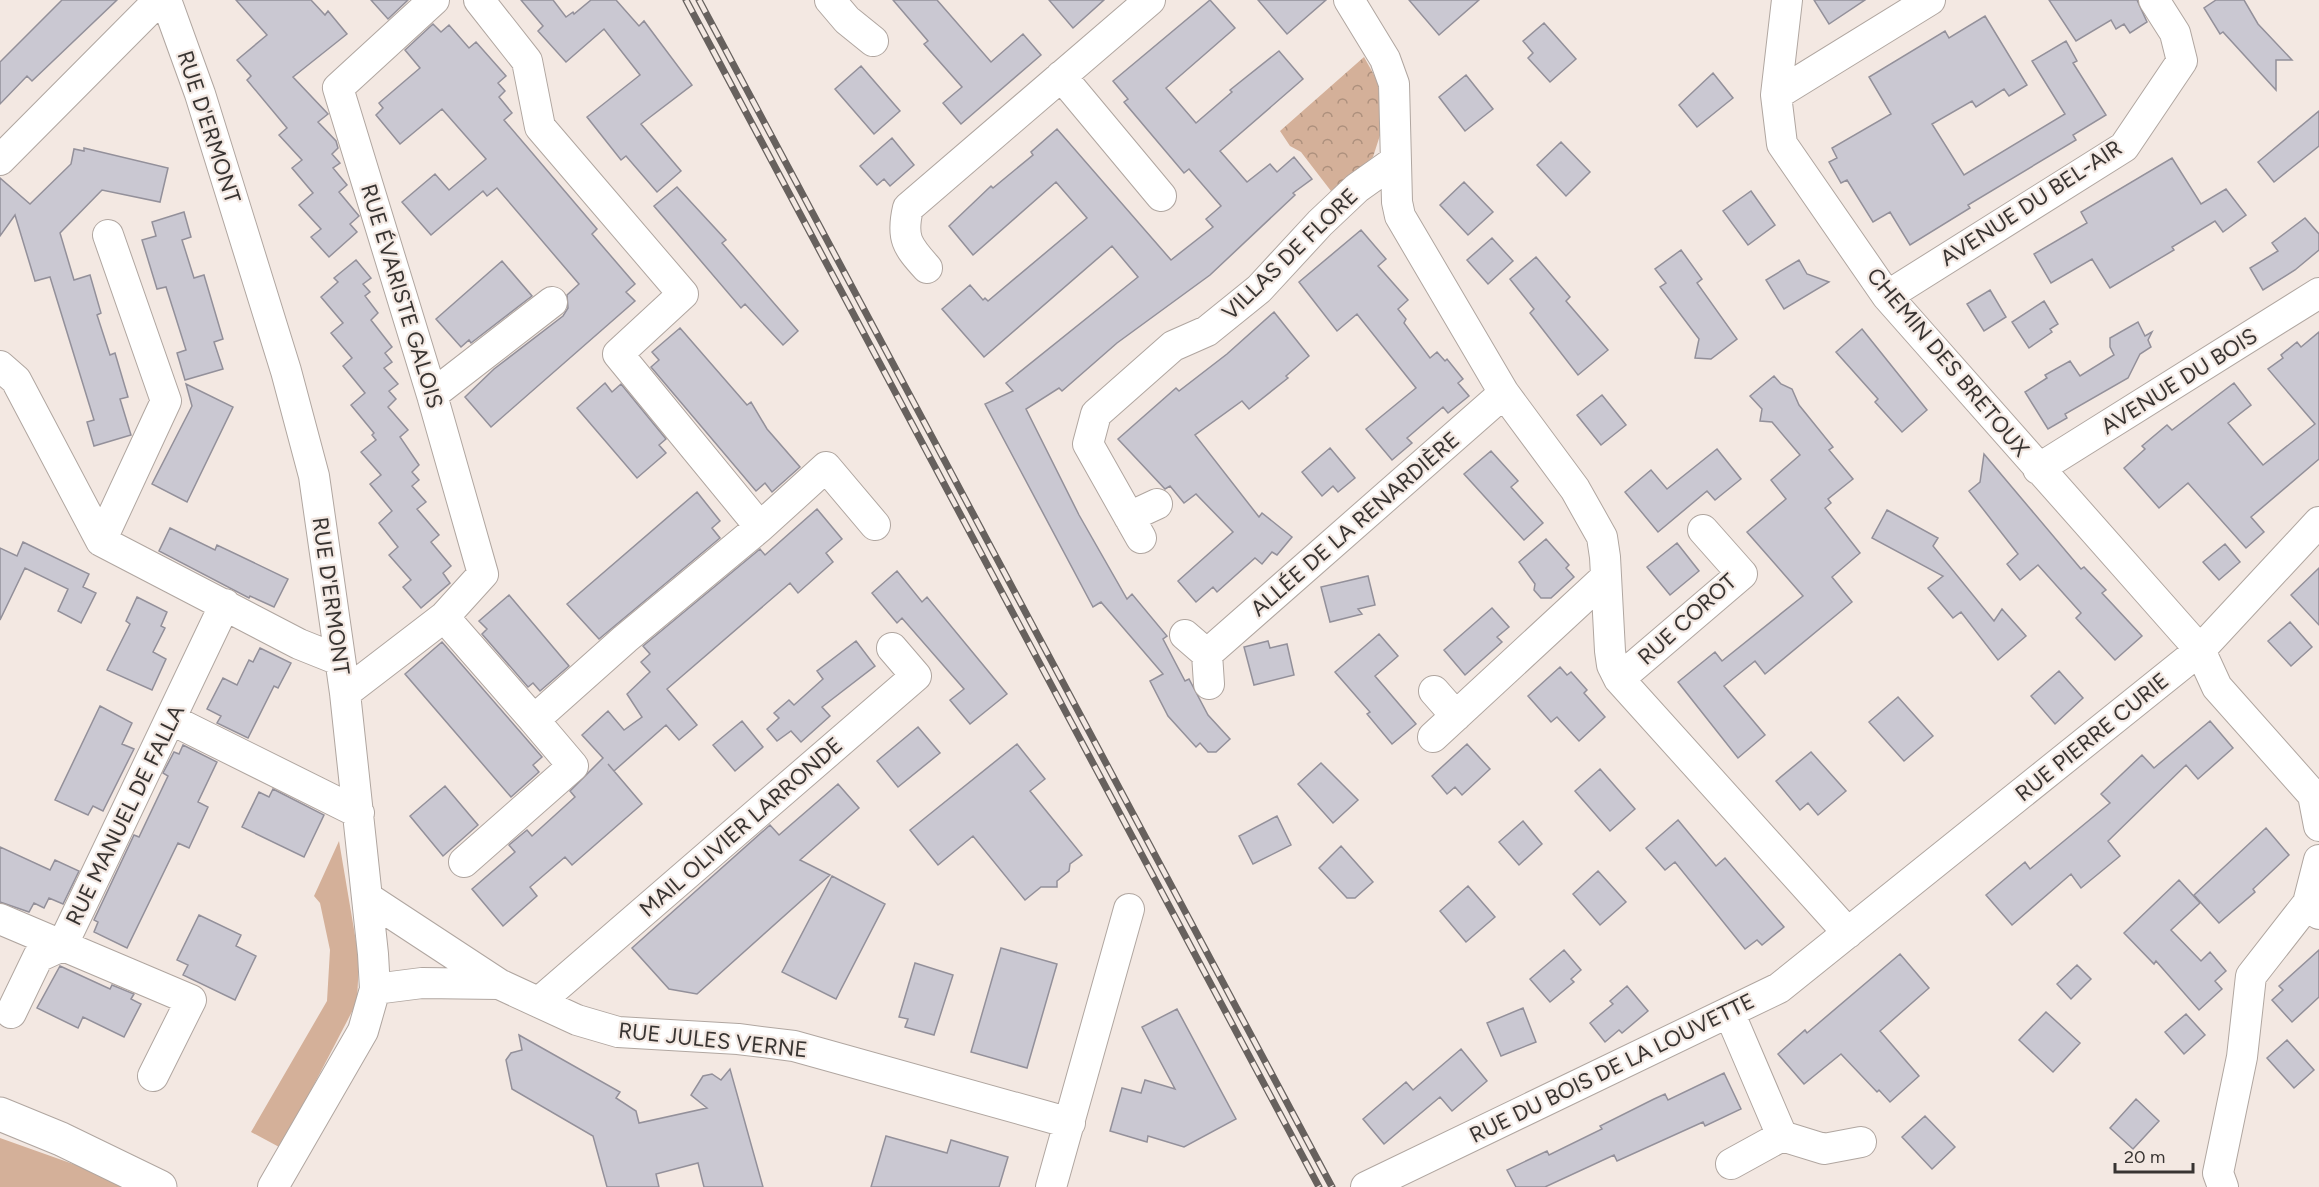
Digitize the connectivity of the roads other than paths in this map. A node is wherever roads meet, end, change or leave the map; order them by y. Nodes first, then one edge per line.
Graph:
1 (159, 0) edge
2 (166, 0) edge
3 (434, 0) edge
4 (479, 0) edge
5 (830, 0) edge
6 (1150, 0) edge
7 (1348, 0) edge
8 (1787, 0) edge
9 (1930, 0) edge
10 (2154, 0) edge
11 (873, 41) dead end
12 (1061, 76) junction
13 (1776, 94) junction
14 (0, 160) edge
15 (1395, 161) junction
16 (1161, 196) dead end
17 (108, 235) dead end
18 (927, 268) dead end
19 (2319, 293) edge
20 (1887, 296) junction
21 (552, 302) dead end
22 (0, 366) edge
23 (1504, 393) junction
24 (432, 395) junction
25 (2038, 469) junction
26 (1156, 504) dead end
27 (2319, 522) edge
28 (875, 525) dead end
29 (760, 527) junction
30 (1703, 530) dead end
31 (101, 541) junction
32 (1606, 577) junction
33 (225, 604) junction
34 (444, 617) junction
35 (1185, 635) dead end
36 (892, 648) dead end
37 (2200, 650) junction
38 (1207, 654) junction
39 (339, 660) junction
40 (1619, 679) junction
41 (1209, 684) dead end
42 (1434, 691) dead end
43 (345, 693) junction
44 (1456, 716) junction
45 (172, 720) junction
46 (534, 720) junction
47 (1433, 737) dead end
48 (359, 813) junction
49 (2319, 826) edge
50 (2319, 860) edge
51 (464, 862) dead end
52 (368, 898) junction
53 (2314, 908) edge
54 (1129, 909) dead end
55 (0, 919) edge
56 (1848, 933) junction
57 (422, 935) junction
58 (62, 946) junction
59 (374, 954) junction
60 (499, 984) junction
61 (375, 989) junction
62 (539, 1002) junction
63 (1729, 1012) junction
64 (11, 1013) dead end
65 (153, 1076) dead end
66 (0, 1114) edge
67 (1070, 1123) junction
68 (1782, 1136) junction
69 (1861, 1142) dead end
70 (1731, 1164) dead end
71 (1399, 1180) edge
72 (160, 1187) edge
73 (273, 1187) edge
74 (1051, 1187) edge
75 (1366, 1187) edge
76 (2223, 1187) edge

1 - 14 street
2 - 39 street, RUE D'ERMONT
3 - 24 street, RUE ÉVARISTE GALOIS
4 - 29 street
5 - 11 street
6 - 12 street
7 - 15 street
8 - 13 street, CHEMIN DES BRETOUX
9 - 13 street
10 - 20 street, AVENUE DU BEL-AIR
12 - 16 street
12 - 18 street
13 - 20 street, CHEMIN DES BRETOUX
15 - 23 street
15 - 26 street, VILLAS DE FLORE
17 - 31 street
19 - 25 street, AVENUE DU BOIS
20 - 25 street, CHEMIN DES BRETOUX
21 - 24 street
22 - 31 street
23 - 32 street
23 - 38 street, ALLÉE DE LA RENARDIÈRE
24 - 34 street, RUE ÉVARISTE GALOIS
25 - 37 street, CHEMIN DES BRETOUX
27 - 37 street, RUE PIERRE CURIE
28 - 29 street
29 - 46 street
30 - 40 street, RUE COROT
31 - 33 street
32 - 40 street
32 - 44 street
33 - 39 street
33 - 45 street, RUE MANUEL DE FALLA
34 - 43 street, RUE ÉVARISTE GALOIS
34 - 46 street
35 - 38 street
36 - 62 street, MAIL OLIVIER LARRONDE
37 - 49 street, CHEMIN DES BRETOUX
37 - 56 street, RUE PIERRE CURIE
38 - 41 street
39 - 43 street, RUE D'ERMONT
40 - 56 street
42 - 44 street
43 - 48 street, RUE D'ERMONT
44 - 47 street
45 - 48 street
45 - 58 street, RUE MANUEL DE FALLA
46 - 51 street
48 - 52 street, RUE D'ERMONT
50 - 53 street
52 - 57 street, RUE JULES VERNE
52 - 59 street, RUE D'ERMONT
53 - 76 street
54 - 67 street
55 - 58 street
56 - 63 street, RUE DU BOIS DE LA LOUVETTE
57 - 59 street
57 - 60 street, RUE JULES VERNE
58 - 64 street, RUE MANUEL DE FALLA
58 - 65 street
59 - 61 street, RUE D'ERMONT
60 - 61 street, RUE JULES VERNE
60 - 62 street, RUE JULES VERNE
61 - 73 street, RUE D'ERMONT
62 - 67 street, RUE JULES VERNE
63 - 68 street
63 - 71 street, RUE DU BOIS DE LA LOUVETTE
66 - 72 street
67 - 74 street
68 - 69 street
68 - 70 street
71 - 75 street, RUE DU BOIS DE LA LOUVETTE

